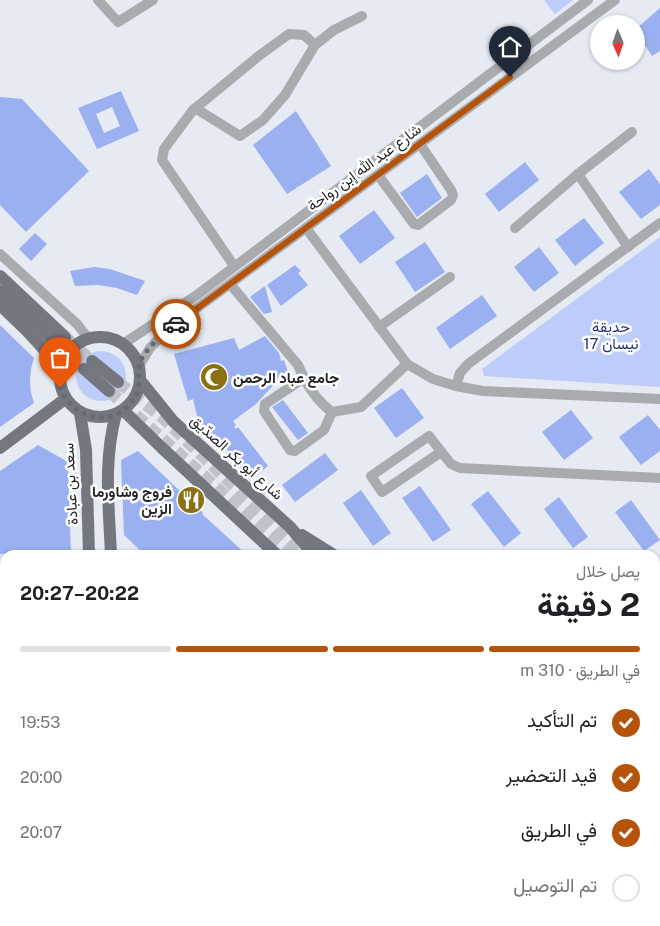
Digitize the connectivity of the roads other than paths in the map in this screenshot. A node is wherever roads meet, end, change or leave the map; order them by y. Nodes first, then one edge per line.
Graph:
1 (98, 0) edge
2 (153, 0) edge
3 (588, 0) edge
4 (615, 0) edge
5 (362, 16) dead end
6 (315, 45) junction
7 (194, 108) junction
8 (632, 132) dead end
9 (420, 144) junction
10 (578, 174) junction
11 (378, 175) junction
12 (660, 223) edge
13 (306, 228) junction
14 (515, 228) dead end
15 (628, 247) junction
16 (0, 254) edge
17 (234, 266) junction
18 (0, 276) edge
19 (450, 277) dead end
20 (230, 284) junction
21 (0, 291) edge
22 (2, 312) edge
23 (379, 327) junction
24 (88, 338) junction
25 (123, 344) junction
26 (407, 364) junction
27 (88, 365) tunnel mouth
28 (139, 366) junction
29 (59, 375) junction
30 (304, 378) junction
31 (140, 380) junction
32 (456, 386) junction
33 (114, 387) tunnel mouth
34 (660, 399) edge
35 (65, 400) junction
36 (120, 412) junction
37 (332, 412) junction
38 (80, 413) junction
39 (0, 447) edge
40 (441, 452) junction
41 (660, 478) edge
42 (290, 527) junction
43 (89, 550) edge
44 (111, 550) edge
45 (272, 550) edge
46 (310, 550) edge
47 (326, 550) edge

1 - 2 street
3 - 17 street, شارع عبد الله إبن رواحة
4 - 9 street, شارع عبد الله إبن رواحة
5 - 6 street
6 - 7 street
6 - 7 street
7 - 17 street
8 - 10 street
9 - 11 street, شارع عبد الله إبن رواحة
9 - 11 street
10 - 14 street
10 - 15 street
11 - 13 street, شارع عبد الله إبن رواحة
12 - 15 street
13 - 20 street, شارع عبد الله إبن رواحة
13 - 23 street
15 - 32 street
16 - 24 street
17 - 25 street, شارع عبد الله إبن رواحة
18 - 21 main road
19 - 23 street
20 - 28 street, شارع عبد الله إبن رواحة
20 - 30 street
22 - 29 main road
23 - 26 street
24 - 25 main road
24 - 29 main road
25 - 28 main road
26 - 32 street
26 - 37 street
27 - 33 main road
28 - 31 main road
29 - 35 main road
30 - 37 street
30 - 37 street
31 - 36 main road
31 - 42 main road, شارع أبو بكر الصدّيق
32 - 34 street
35 - 38 main road
35 - 39 main road
36 - 38 main road
36 - 44 main road
36 - 45 main road
38 - 43 main road, سعد بن عبادة
40 - 40 street
40 - 41 street
42 - 46 main road, شارع أبو بكر الصدّيق
42 - 47 main road

